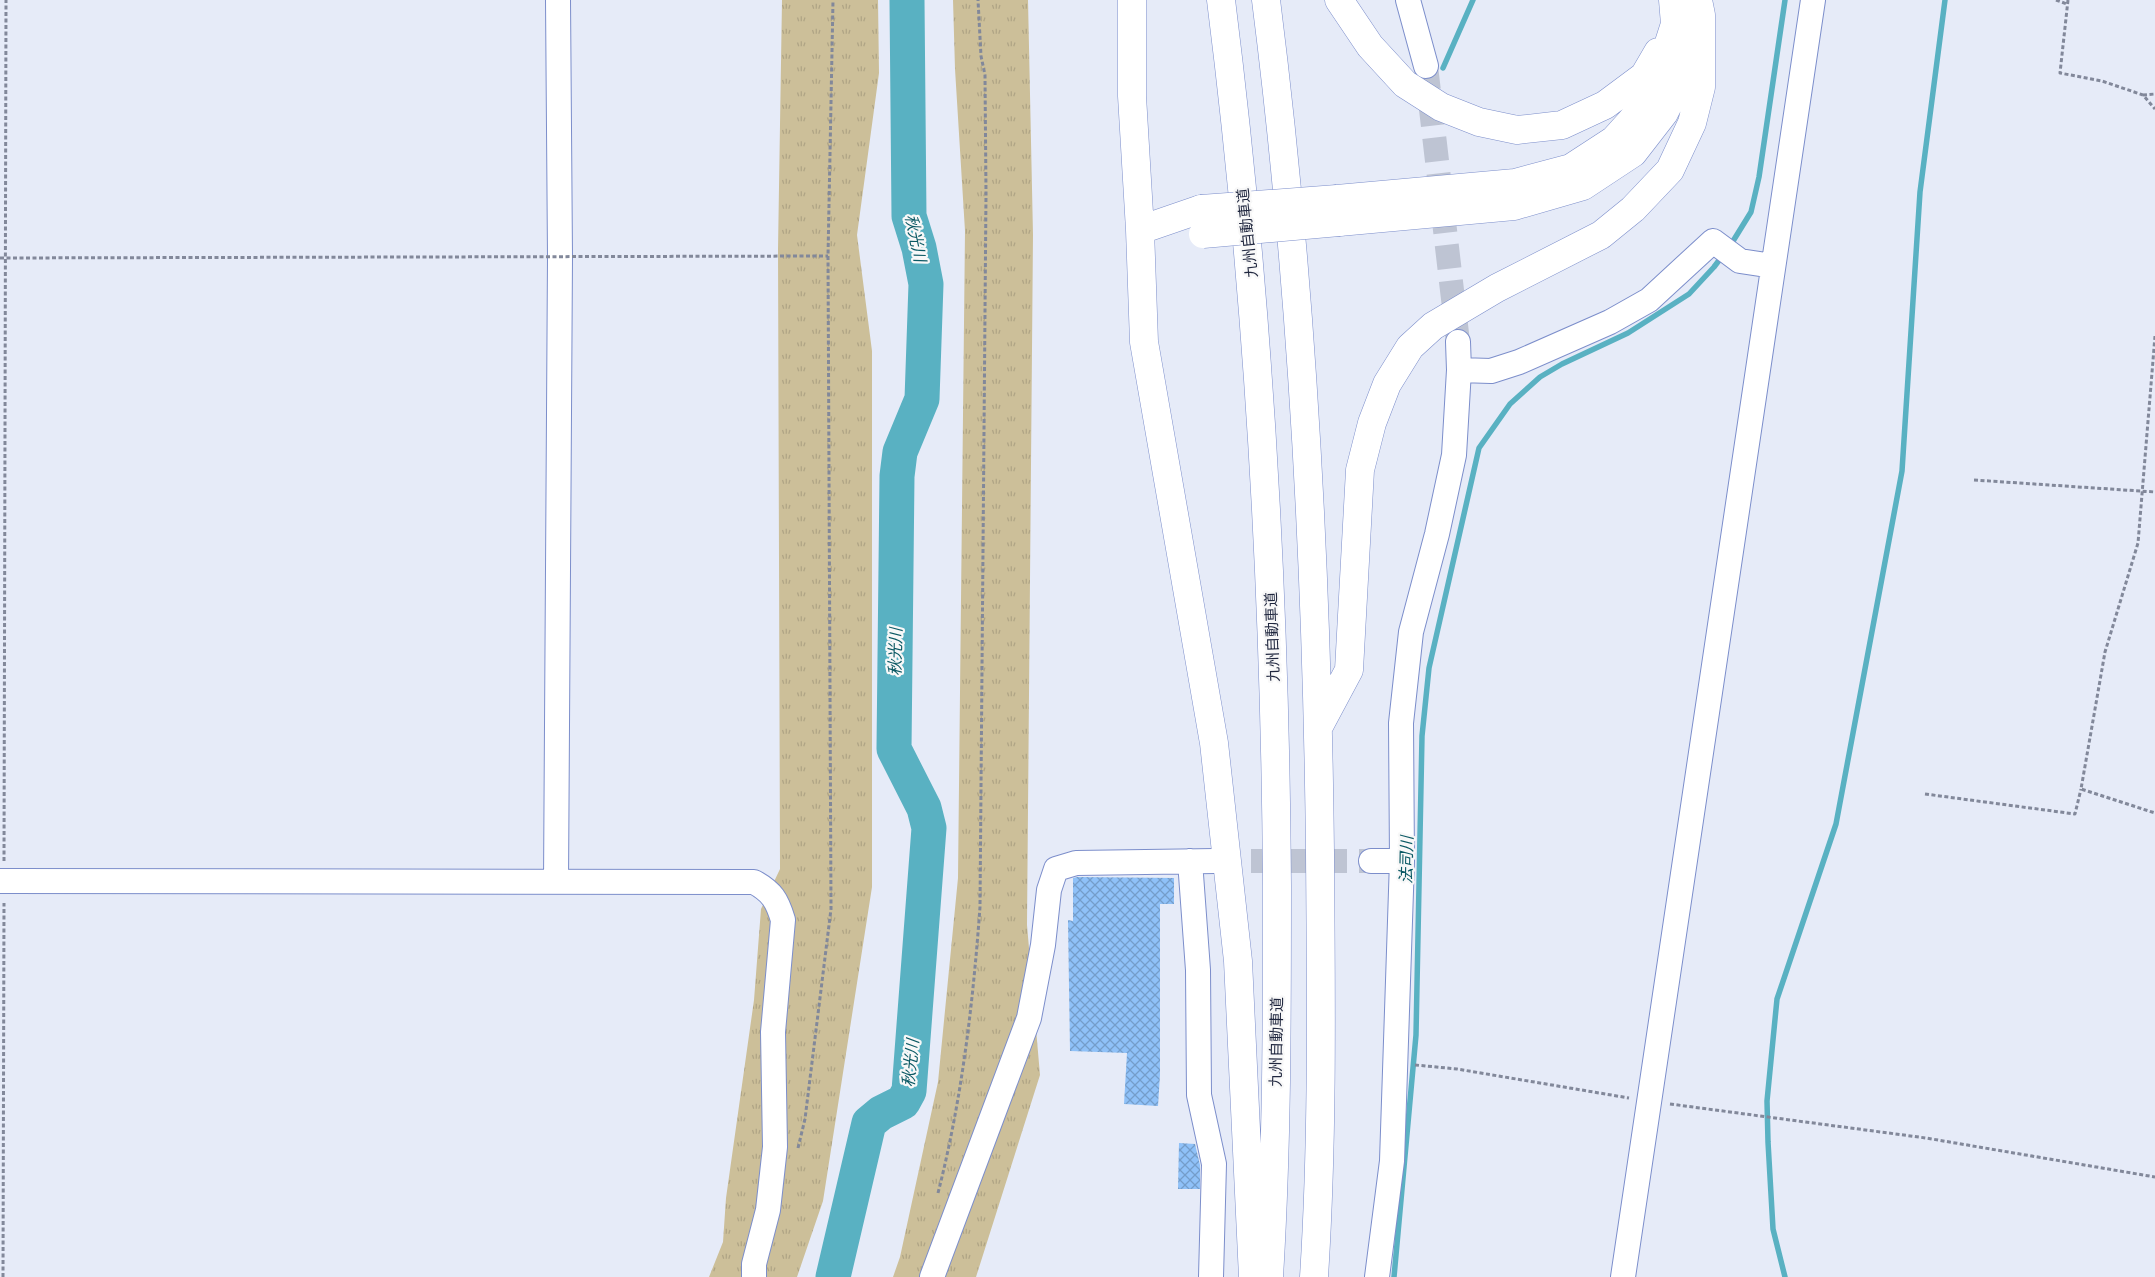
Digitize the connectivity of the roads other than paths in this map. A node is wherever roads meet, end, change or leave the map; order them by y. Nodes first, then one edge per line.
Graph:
1 (558, 0) edge
2 (1132, 0) edge
3 (1221, 0) edge
4 (1266, 0) edge
5 (1339, 0) edge
6 (1408, 0) edge
7 (1689, 0) edge
8 (1698, 0) edge
9 (1813, 0) edge
10 (1674, 12) edge
11 (1426, 66) tunnel mouth
12 (1338, 211) junction
13 (1140, 230) junction
14 (1773, 266) junction
15 (1458, 342) tunnel mouth
16 (1459, 370) junction
17 (1318, 729) junction
18 (1190, 861) junction
19 (1215, 861) tunnel mouth
20 (1372, 861) tunnel mouth
21 (1402, 861) junction
22 (2, 881) edge
23 (556, 882) junction
24 (754, 1277) edge
25 (932, 1277) edge
26 (1211, 1277) edge
27 (1252, 1277) edge
28 (1269, 1277) edge
29 (1314, 1277) edge
30 (1377, 1277) edge
31 (1623, 1277) edge

1 - 23 street
2 - 13 highway
3 - 28 highway, 九州自動車道
4 - 17 highway
5 - 10 highway
6 - 11 street
7 - 12 highway
8 - 17 highway
9 - 14 street
10 - 12 highway
12 - 13 highway, bridge
13 - 27 highway
14 - 16 street
14 - 31 street
15 - 16 street
16 - 21 street
17 - 29 highway
18 - 19 street
18 - 25 street
18 - 26 street
20 - 21 street
21 - 30 street
22 - 23 street
23 - 24 street

